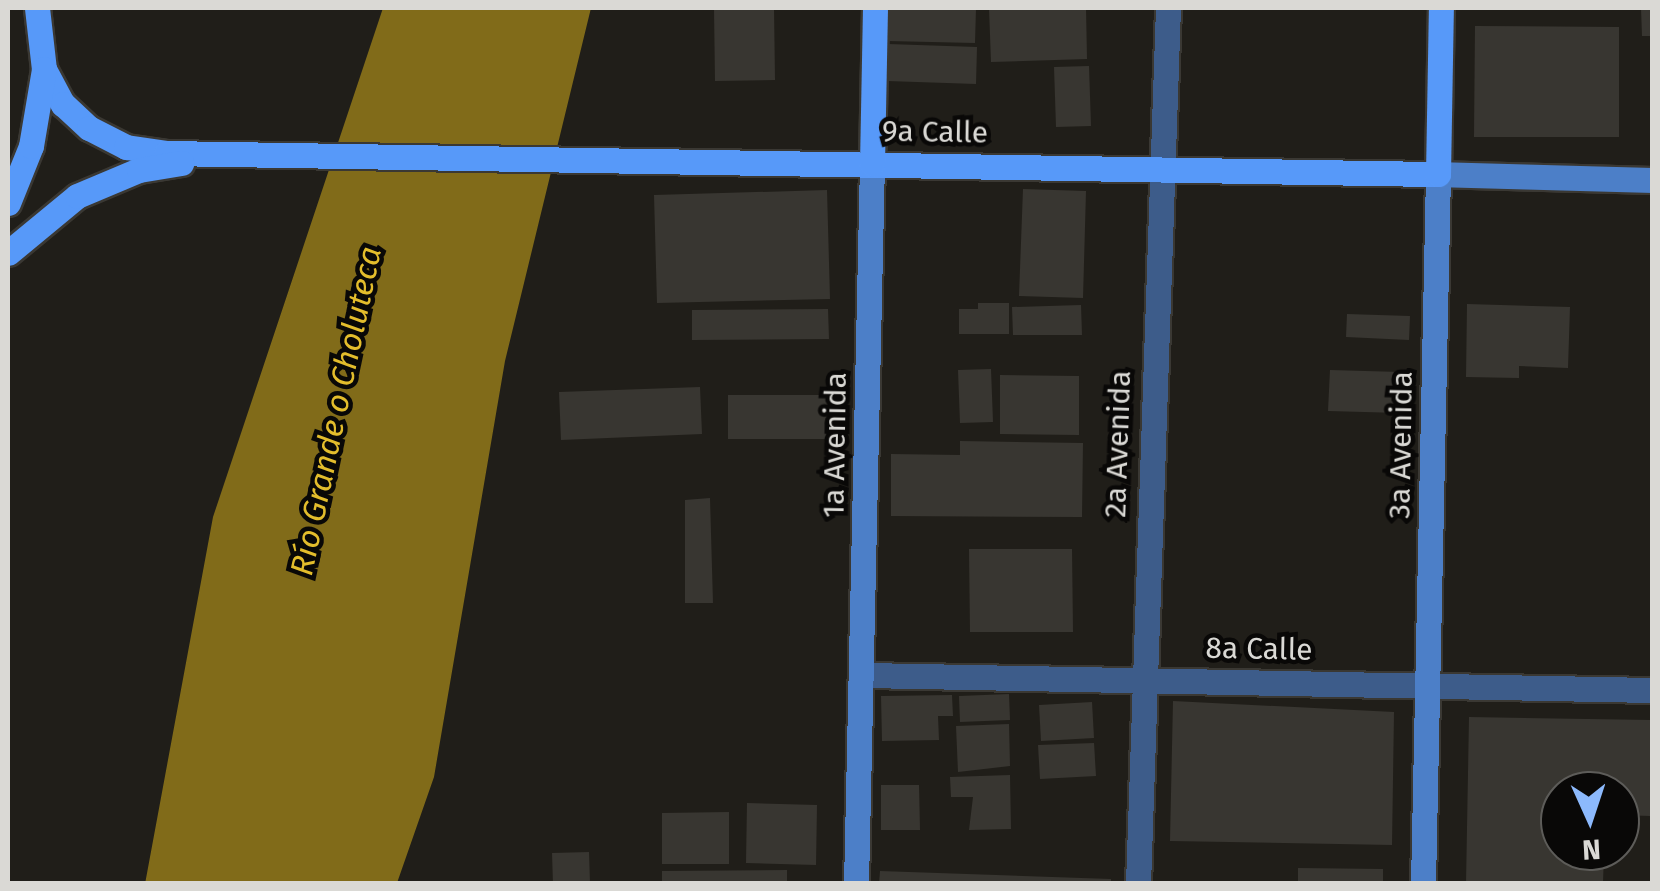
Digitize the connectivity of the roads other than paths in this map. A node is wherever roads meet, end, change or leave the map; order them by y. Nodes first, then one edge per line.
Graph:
1 (37, 8) edge
2 (876, 8) edge
3 (1168, 8) edge
4 (1441, 8) edge
5 (44, 69) junction
6 (216, 157) junction
7 (872, 164) junction
8 (1161, 169) junction
9 (1438, 174) junction
10 (1652, 180) edge
11 (8, 203) edge
12 (8, 253) edge
13 (864, 674) junction
14 (1142, 679) junction
15 (1430, 686) junction
16 (1652, 690) edge
17 (856, 884) edge
18 (1138, 884) edge
19 (1422, 884) edge

1 - 5 main road
2 - 7 main road, 1a Avenida
3 - 8 street, 2a Avenida
4 - 9 main road, 3a Avenida
5 - 6 main road
5 - 11 main road
6 - 7 main road, 9a Calle
6 - 12 main road
7 - 8 main road, 9a Calle
7 - 13 street, 1a Avenida
8 - 9 main road, 9a Calle
8 - 14 street, 2a Avenida
9 - 10 street, 9a Calle
9 - 15 street, 3a Avenida
13 - 14 street, 8a Calle
13 - 17 street, 1a Avenida
14 - 15 street, 8a Calle
14 - 18 street, 2a Avenida
15 - 16 street, 8a Calle
15 - 19 street, 3a Avenida

